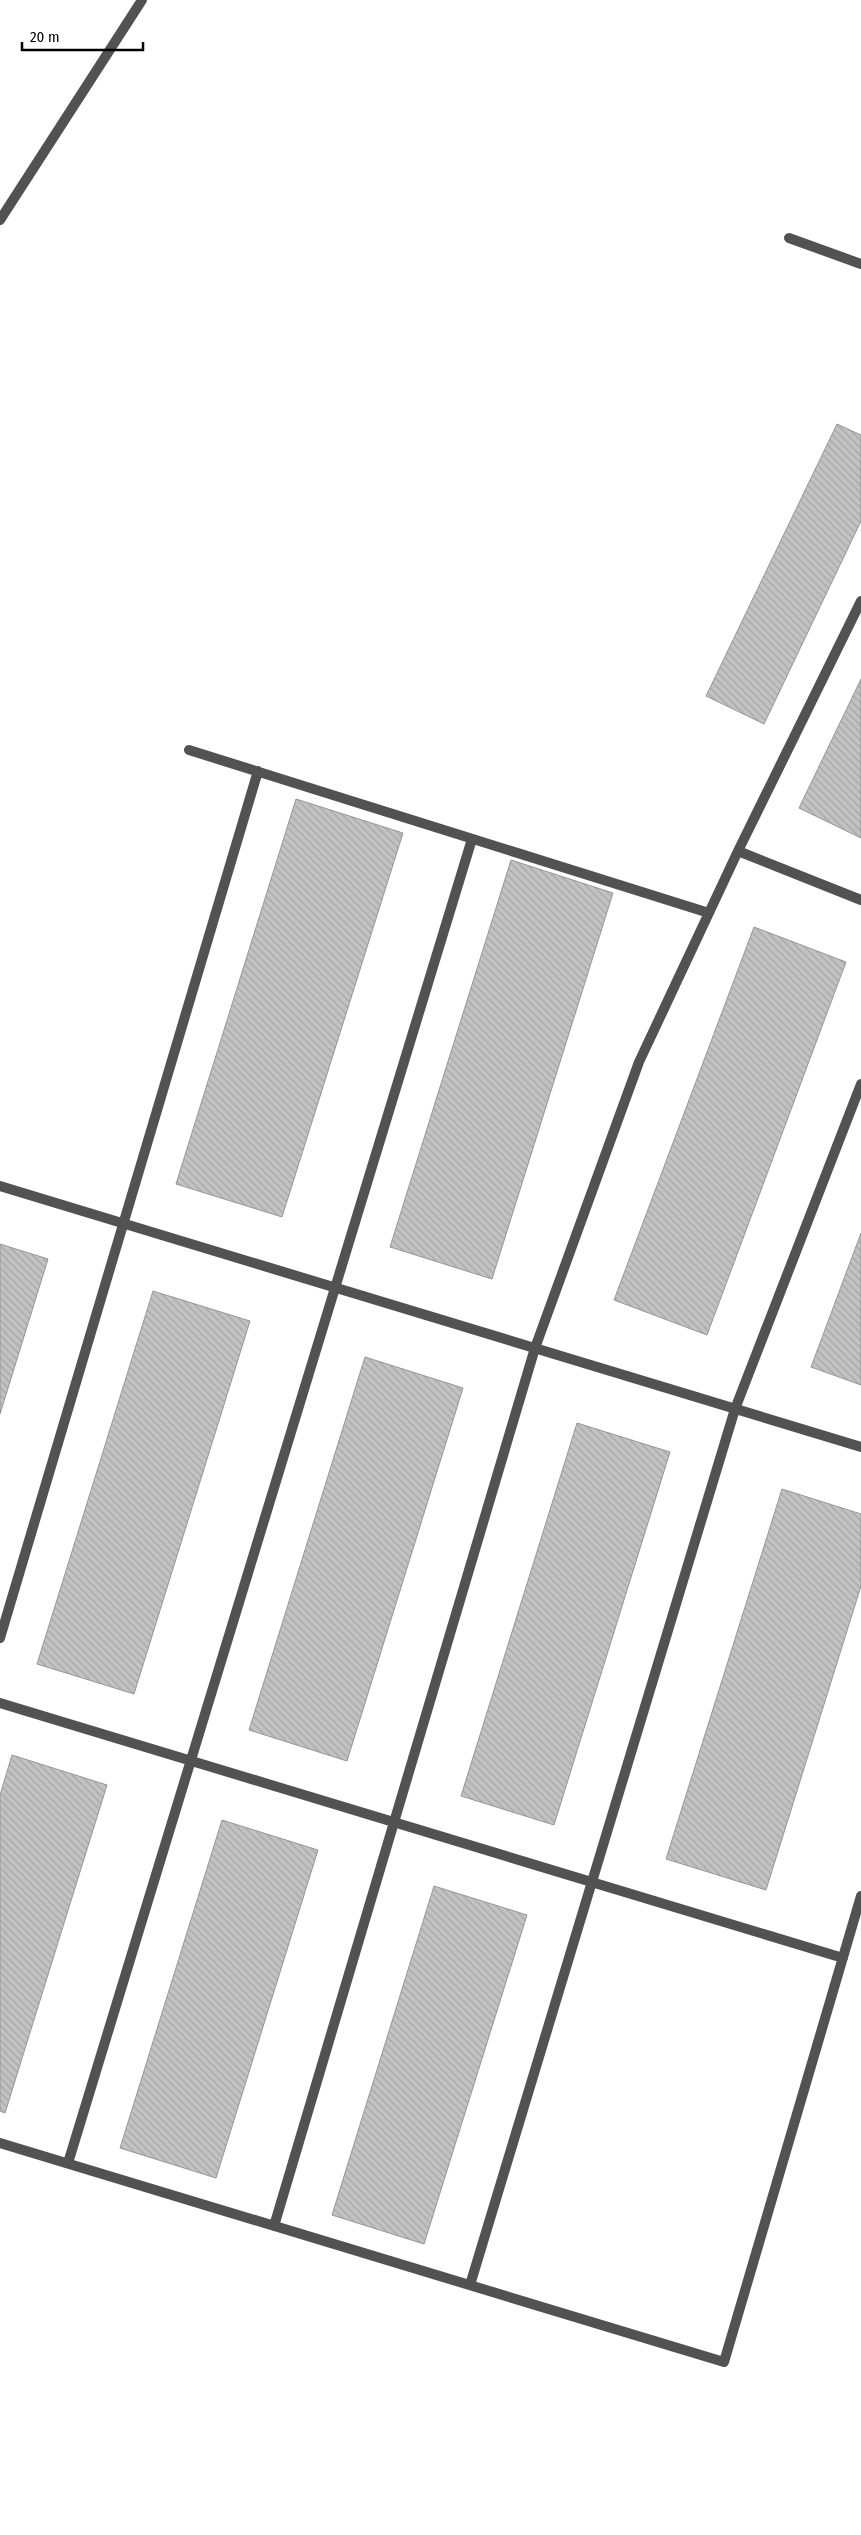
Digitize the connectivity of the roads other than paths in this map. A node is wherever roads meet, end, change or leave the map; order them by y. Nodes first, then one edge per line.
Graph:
1 (142, 0) edge
2 (0, 220) edge
3 (790, 238) dead end
4 (861, 264) edge
5 (861, 602) edge
6 (189, 750) dead end
7 (258, 772) junction
8 (472, 839) junction
9 (738, 851) junction
10 (861, 900) edge
11 (709, 913) junction
12 (861, 1084) edge
13 (0, 1186) edge
14 (124, 1224) junction
15 (335, 1288) junction
16 (535, 1348) junction
17 (735, 1409) junction
18 (861, 1447) edge
19 (0, 1638) edge
20 (0, 1703) edge
21 (190, 1761) junction
22 (394, 1822) junction
23 (592, 1882) junction
24 (861, 1896) edge
25 (843, 1958) junction
26 (0, 2142) edge
27 (68, 2163) junction
28 (274, 2226) junction
29 (470, 2285) junction

1 - 2 street
3 - 4 street
5 - 9 street
6 - 7 street
7 - 8 street
7 - 14 street
8 - 11 street
8 - 15 street
9 - 10 street
9 - 11 street
11 - 16 street
12 - 17 street
13 - 14 street
14 - 15 street
14 - 19 street
15 - 16 street
15 - 21 street
16 - 17 street
16 - 22 street
17 - 18 street
17 - 23 street
20 - 21 street
21 - 22 street
21 - 27 street
22 - 23 street
22 - 28 street
23 - 25 street
23 - 29 street
24 - 25 street
25 - 29 street
26 - 27 street
27 - 28 street
28 - 29 street

